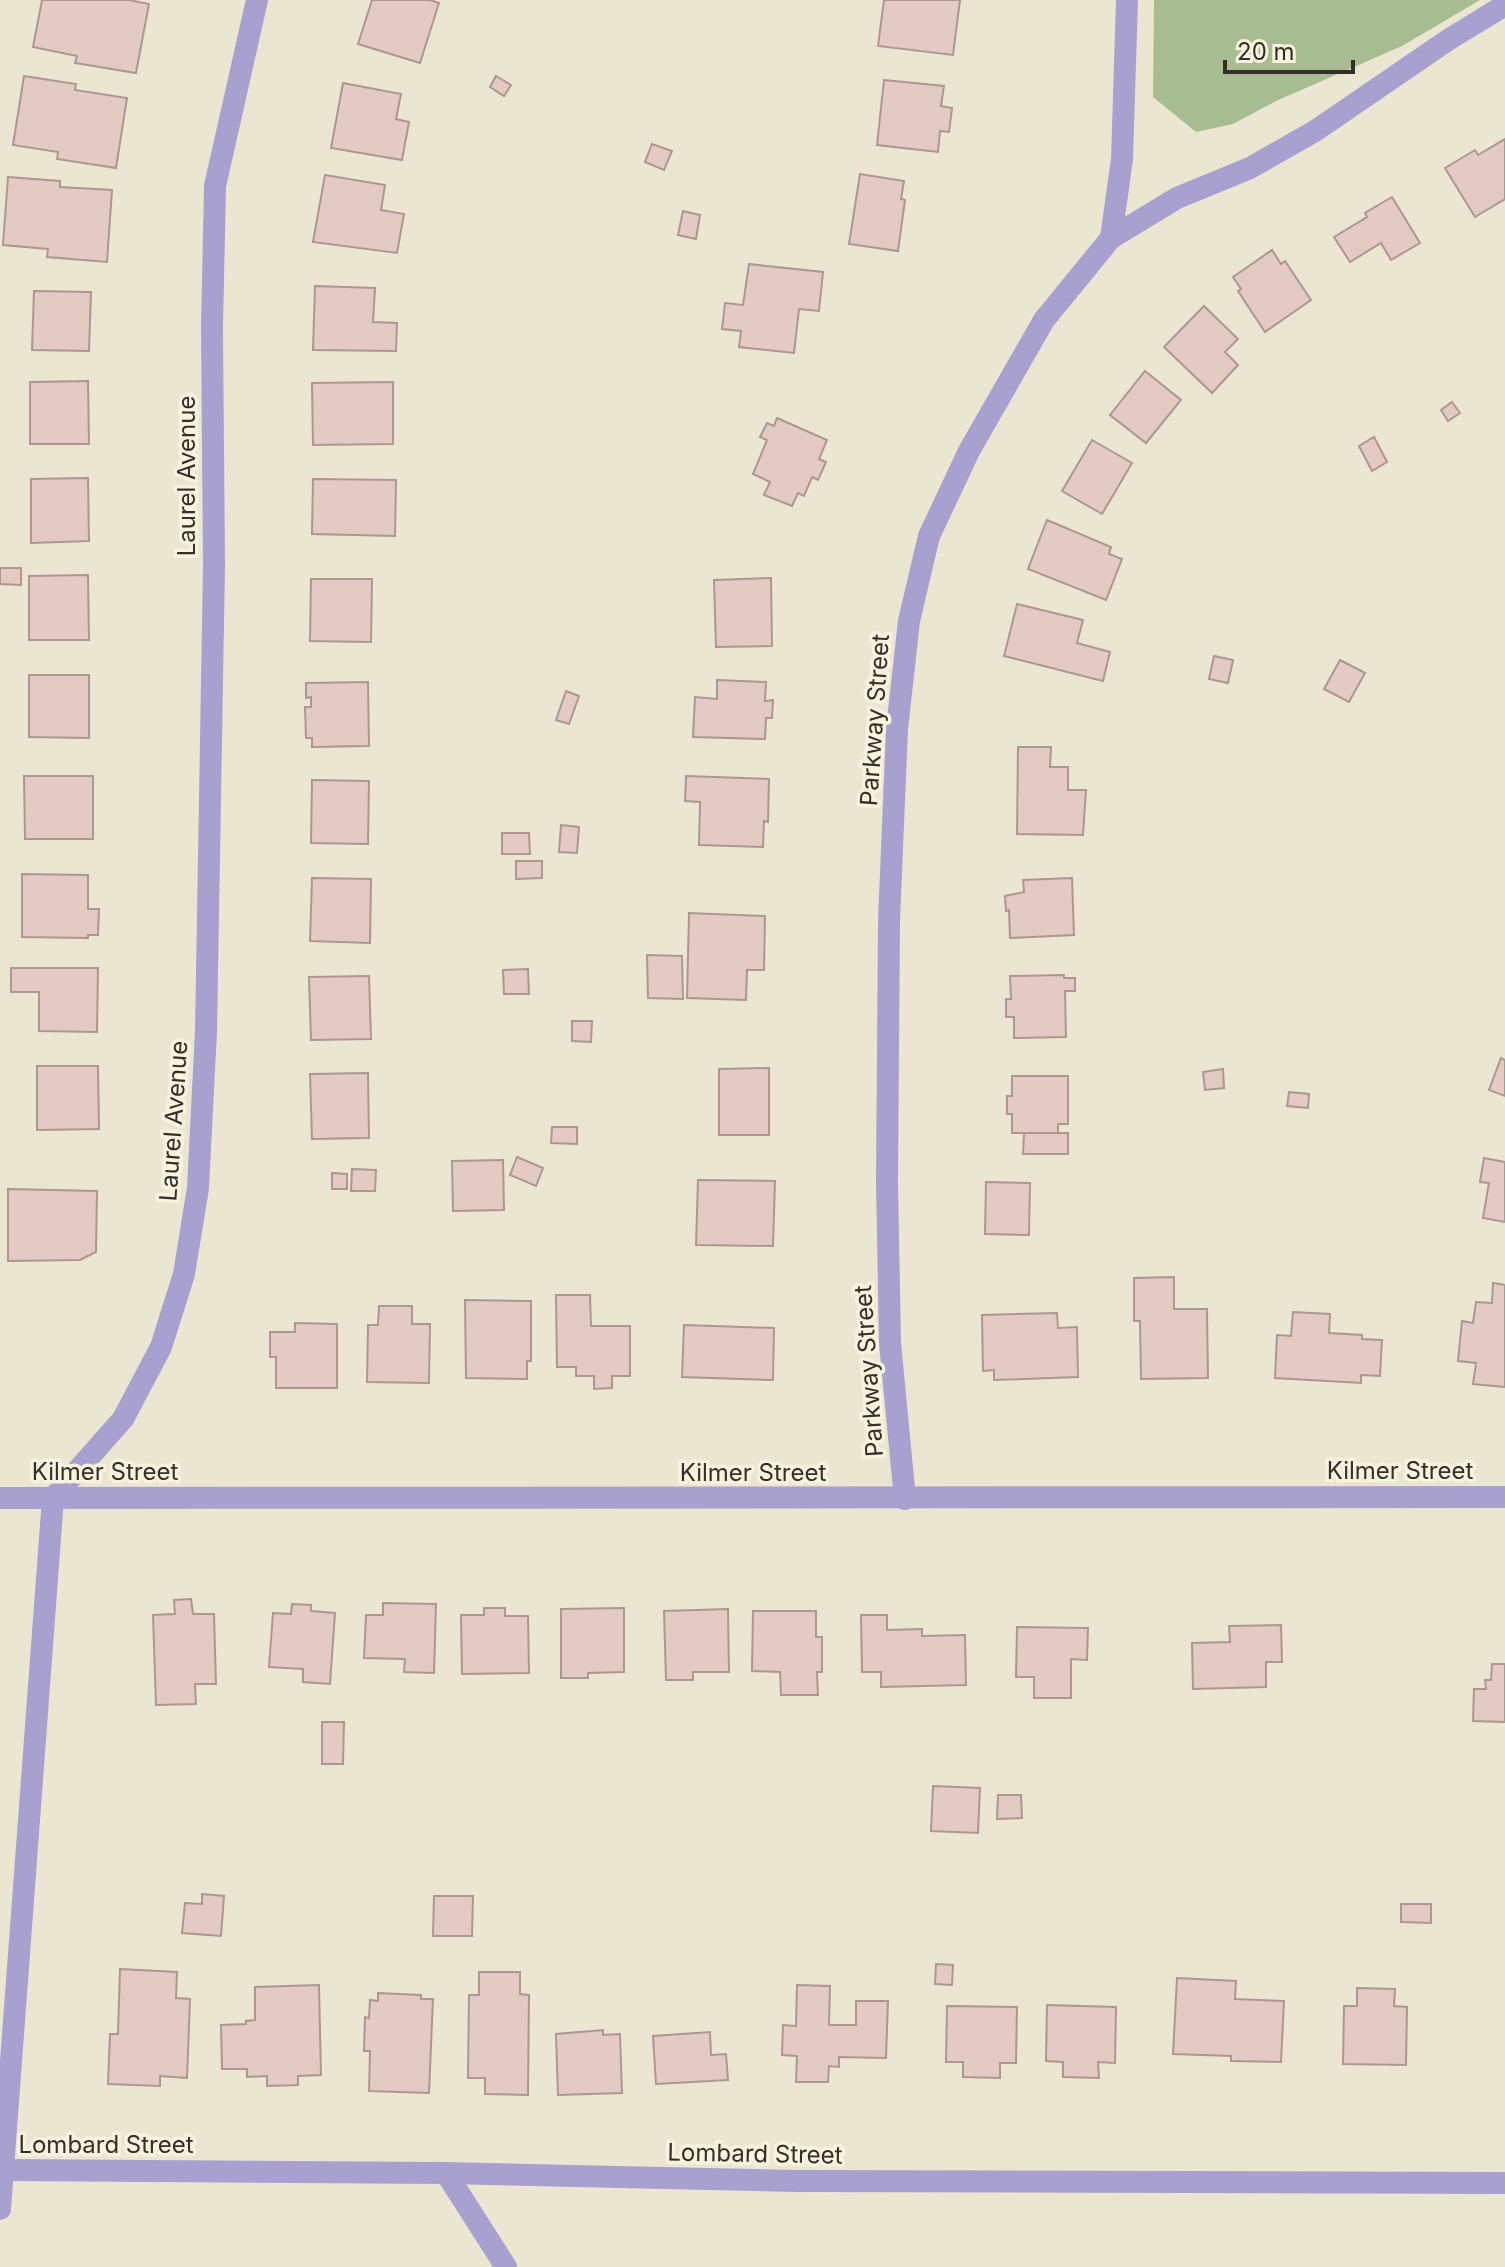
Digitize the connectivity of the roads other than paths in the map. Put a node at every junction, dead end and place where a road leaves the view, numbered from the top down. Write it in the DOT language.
graph roads {
  1 [pos="257,0"];
  2 [pos="1127,0"];
  3 [pos="1505,5"];
  4 [pos="1111,238"];
  5 [pos="1505,1497"];
  6 [pos="0,1498"];
  7 [pos="53,1498"];
  8 [pos="905,1499"];
  9 [pos="3,2170"];
  10 [pos="446,2173"];
  11 [pos="1505,2183"];
  12 [pos="0,2209"];
  13 [pos="506,2267"];
  1 -- 7 [label="street, Laurel Avenue"];
  2 -- 4 [label="street"];
  3 -- 4 [label="street"];
  4 -- 8 [label="street, Parkway Street"];
  5 -- 8 [label="street, Kilmer Street"];
  6 -- 7 [label="street, Kilmer Street"];
  7 -- 8 [label="street, Kilmer Street"];
  7 -- 9 [label="street"];
  9 -- 10 [label="street, Lombard Street"];
  9 -- 12 [label="street"];
  10 -- 11 [label="street, Lombard Street"];
  10 -- 13 [label="street"];
}
